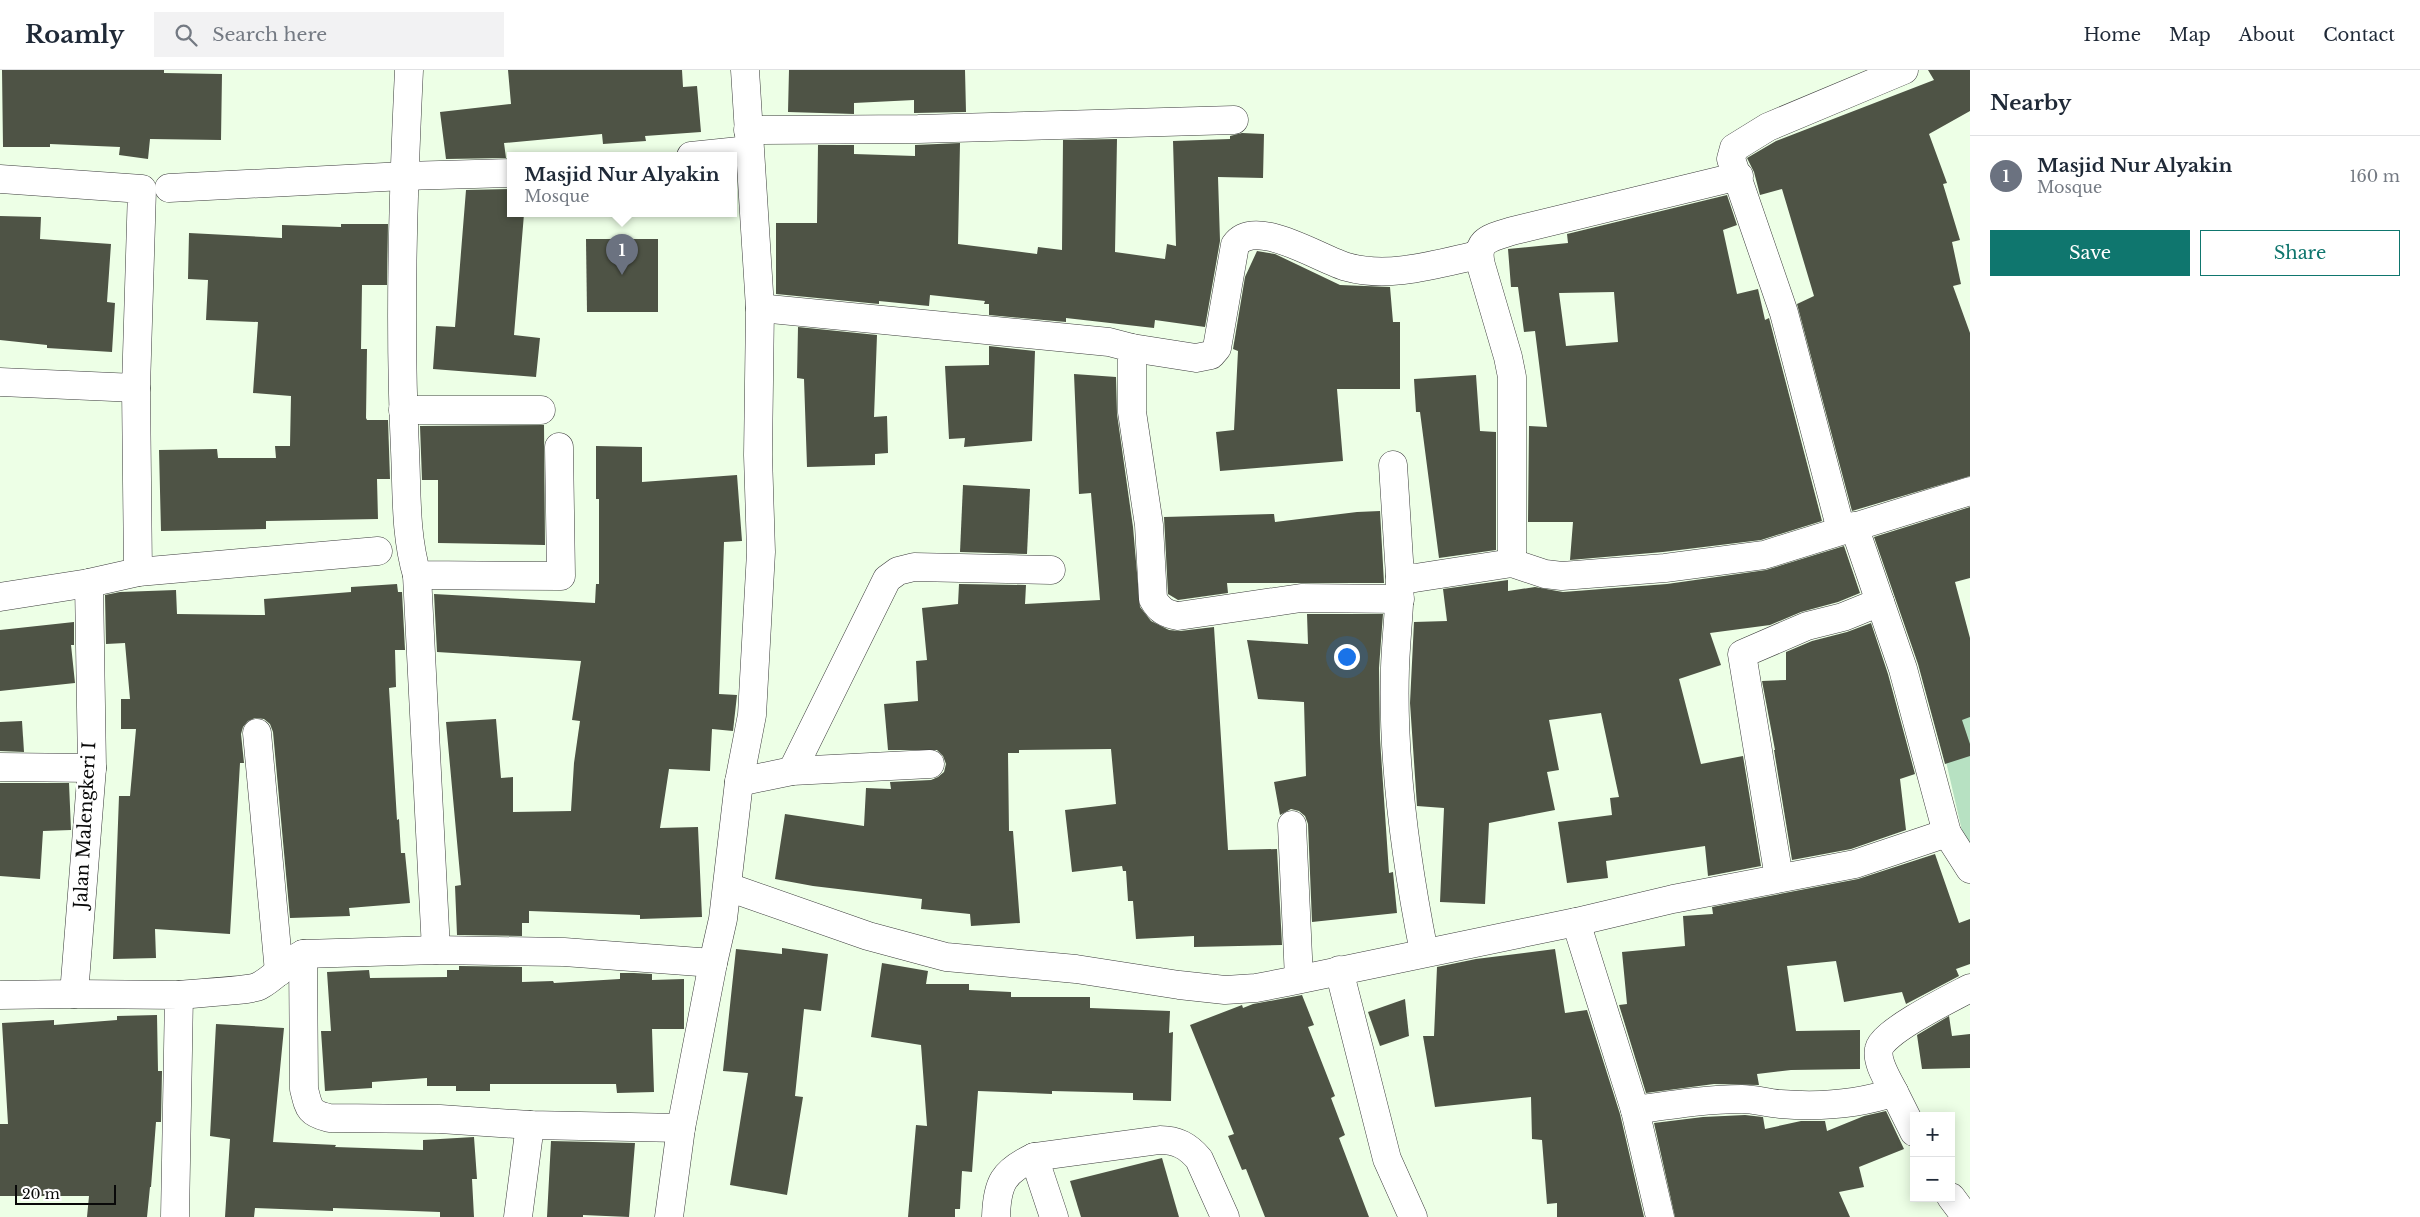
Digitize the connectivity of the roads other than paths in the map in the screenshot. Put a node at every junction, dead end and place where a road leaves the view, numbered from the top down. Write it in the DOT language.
graph roads {
  1 [pos="409,70"];
  2 [pos="745,70"];
  3 [pos="1904,70"];
  4 [pos="1234,120"];
  5 [pos="748,140"];
  6 [pos="705,152"];
  7 [pos="507,174"];
  8 [pos="404,176"];
  9 [pos="1738,176"];
  10 [pos="0,179"];
  11 [pos="168,188"];
  12 [pos="1478,255"];
  13 [pos="760,308"];
  14 [pos="1132,348"];
  15 [pos="0,382"];
  16 [pos="136,388"];
  17 [pos="403,410"];
  18 [pos="541,410"];
  19 [pos="559,447"];
  20 [pos="1393,465"];
  21 [pos="1970,491"];
  22 [pos="1847,528"];
  23 [pos="378,550"];
  24 [pos="1512,563"];
  25 [pos="1051,570"];
  26 [pos="138,572"];
  27 [pos="417,575"];
  28 [pos="89,583"];
  29 [pos="1400,588"];
  30 [pos="0,597"];
  31 [pos="1880,602"];
  32 [pos="257,733"];
  33 [pos="930,764"];
  34 [pos="0,768"];
  35 [pos="92,768"];
  36 [pos="792,771"];
  37 [pos="739,782"];
  38 [pos="1292,825"];
  39 [pos="1948,833"];
  40 [pos="1970,870"];
  41 [pos="1779,878"];
  42 [pos="728,887"];
  43 [pos="1576,922"];
  44 [pos="436,950"];
  45 [pos="1424,952"];
  46 [pos="303,954"];
  47 [pos="713,963"];
  48 [pos="1340,970"];
  49 [pos="279,972"];
  50 [pos="1299,979"];
  51 [pos="1970,988"];
  52 [pos="74,994"];
  53 [pos="0,995"];
  54 [pos="179,995"];
  55 [pos="1894,1092"];
  56 [pos="1635,1110"];
  57 [pos="1910,1124"];
  58 [pos="530,1125"];
  59 [pos="681,1128"];
  60 [pos="1034,1157"];
  61 [pos="1955,1202"];
  62 [pos="175,1217"];
  63 [pos="518,1217"];
  64 [pos="669,1217"];
  65 [pos="996,1217"];
  66 [pos="1054,1217"];
  67 [pos="1225,1217"];
  68 [pos="1413,1217"];
  69 [pos="1660,1217"];
  70 [pos="1966,1217"];
  1 -- 8 [label="street"];
  2 -- 5 [label="street"];
  3 -- 9 [label="street"];
  4 -- 5 [label="street"];
  5 -- 6 [label="street"];
  5 -- 13 [label="street"];
  7 -- 8 [label="street"];
  8 -- 11 [label="street"];
  8 -- 17 [label="street"];
  9 -- 12 [label="street"];
  9 -- 22 [label="street"];
  10 -- 16 [label="street"];
  12 -- 14 [label="street"];
  12 -- 24 [label="street"];
  13 -- 14 [label="street"];
  13 -- 37 [label="street"];
  14 -- 29 [label="street"];
  15 -- 16 [label="street"];
  16 -- 26 [label="street"];
  17 -- 18 [label="street"];
  17 -- 27 [label="street"];
  19 -- 27 [label="street"];
  20 -- 29 [label="street"];
  21 -- 22 [label="street"];
  22 -- 24 [label="street"];
  22 -- 31 [label="street"];
  23 -- 26 [label="street"];
  24 -- 29 [label="street"];
  25 -- 36 [label="street"];
  26 -- 28 [label="street"];
  27 -- 44 [label="street"];
  28 -- 30 [label="street"];
  28 -- 35 [label="street, Jalan Malengkeri I"];
  29 -- 45 [label="street"];
  31 -- 39 [label="street"];
  31 -- 41 [label="street"];
  32 -- 49 [label="street"];
  33 -- 36 [label="street"];
  34 -- 35 [label="street"];
  35 -- 52 [label="street, Jalan Malengkeri I"];
  36 -- 37 [label="street"];
  37 -- 42 [label="street"];
  38 -- 50 [label="street"];
  39 -- 40 [label="street"];
  39 -- 41 [label="street"];
  41 -- 43 [label="street"];
  42 -- 47 [label="street"];
  42 -- 50 [label="street"];
  43 -- 45 [label="street"];
  43 -- 56 [label="street"];
  44 -- 46 [label="street"];
  44 -- 47 [label="street"];
  45 -- 48 [label="street"];
  46 -- 49 [label="street"];
  46 -- 58 [label="street"];
  47 -- 59 [label="street"];
  48 -- 50 [label="street"];
  48 -- 68 [label="street"];
  49 -- 54 [label="street"];
  51 -- 55 [label="street"];
  52 -- 53 [label="street"];
  52 -- 54 [label="street"];
  54 -- 62 [label="street"];
  55 -- 56 [label="street"];
  55 -- 57 [label="street"];
  56 -- 69 [label="street"];
  58 -- 59 [label="street"];
  58 -- 63 [label="street"];
  59 -- 64 [label="street"];
  60 -- 65 [label="street"];
  60 -- 66 [label="street"];
  60 -- 67 [label="street"];
  61 -- 70 [label="street"];
}
